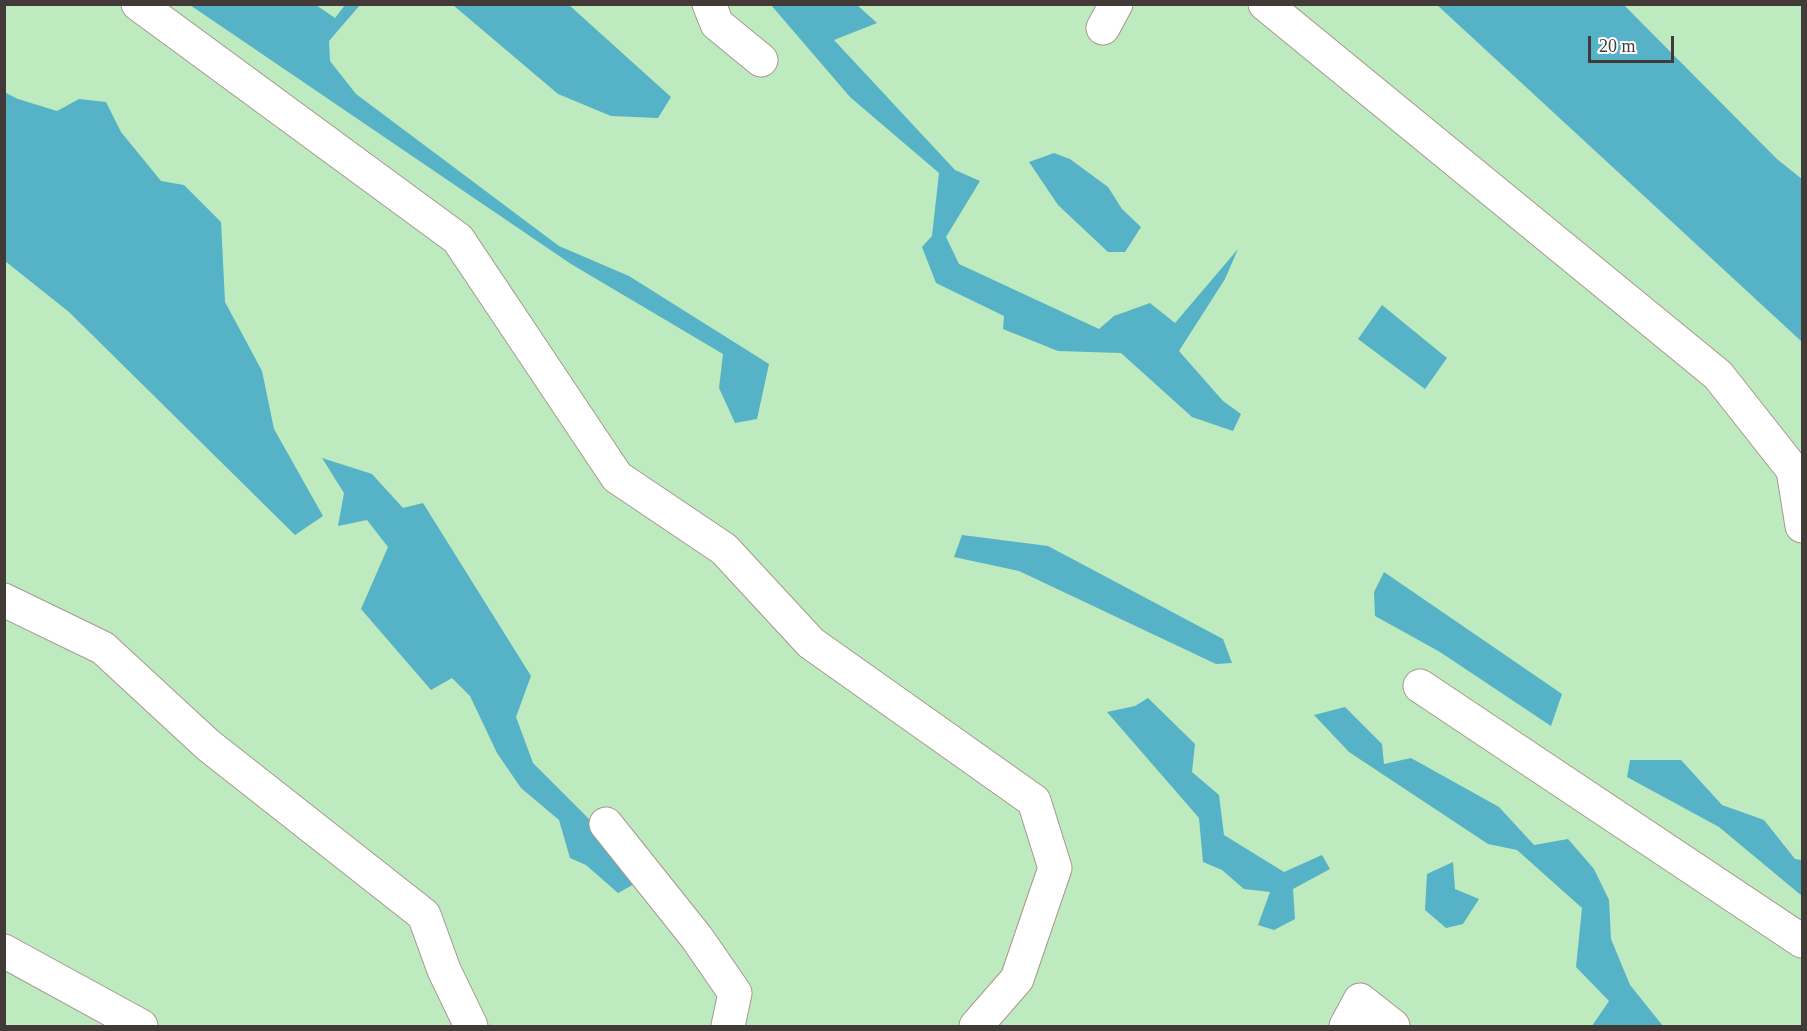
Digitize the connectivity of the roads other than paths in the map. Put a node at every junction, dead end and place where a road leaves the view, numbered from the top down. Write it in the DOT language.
graph roads {
  1 [pos="138,4"];
  2 [pos="709,4"];
  3 [pos="1265,4"];
  4 [pos="761,60"];
  5 [pos="1803,526"];
  6 [pos="4,600"];
  7 [pos="1420,686"];
  8 [pos="606,824"];
  9 [pos="1803,941"];
  10 [pos="4,951"];
  11 [pos="141,1026"];
  12 [pos="471,1026"];
  13 [pos="728,1026"];
  14 [pos="976,1026"];
  15 [pos="1346,1026"];
  16 [pos="1393,1026"];
  1 -- 14 [label="street"];
  2 -- 4 [label="street"];
  3 -- 5 [label="street"];
  6 -- 12 [label="street"];
  7 -- 9 [label="street"];
  8 -- 13 [label="street"];
  10 -- 11 [label="street"];
  15 -- 16 [label="street"];
}
